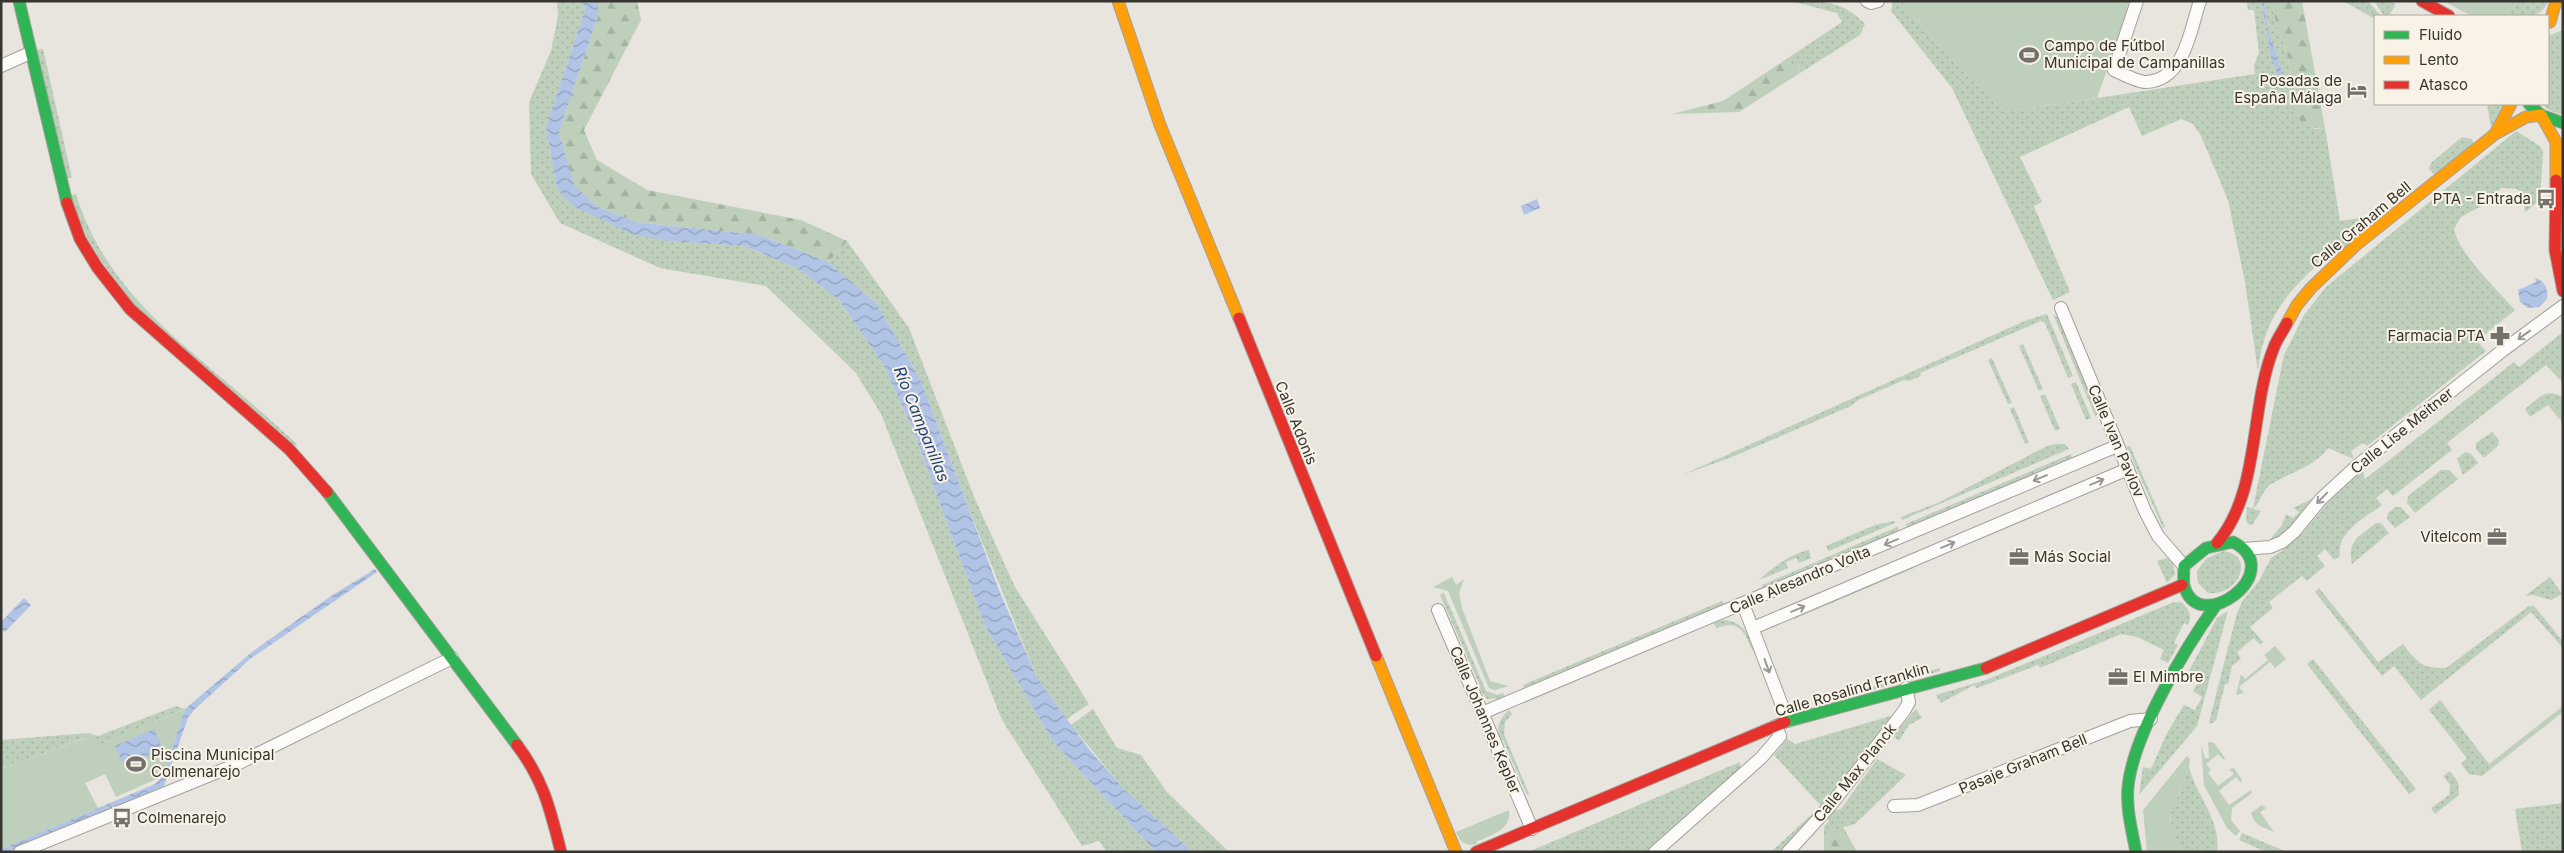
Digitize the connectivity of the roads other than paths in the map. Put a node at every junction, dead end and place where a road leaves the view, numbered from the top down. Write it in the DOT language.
graph roads {
  1 [pos="19,1"];
  2 [pos="1118,1"];
  3 [pos="1867,1"];
  4 [pos="1878,1"];
  5 [pos="2137,1"];
  6 [pos="2200,1"];
  7 [pos="2422,1"];
  8 [pos="2556,1"];
  9 [pos="2447,15"];
  10 [pos="2563,19"];
  11 [pos="2549,23"];
  12 [pos="30,53"];
  13 [pos="1,66"];
  14 [pos="2511,105"];
  15 [pos="2531,105"];
  16 [pos="2541,115"];
  17 [pos="2563,123"];
  18 [pos="2495,134"];
  19 [pos="2563,291"];
  20 [pos="2563,306"];
  21 [pos="2061,308"];
  22 [pos="2117,446"];
  23 [pos="2128,469"];
  24 [pos="2240,506"];
  25 [pos="2217,543"];
  26 [pos="2244,548"];
  27 [pos="2184,566"];
  28 [pos="2182,585"];
  29 [pos="2194,601"];
  30 [pos="1743,604"];
  31 [pos="2216,605"];
  32 [pos="1438,610"];
  33 [pos="1753,628"];
  34 [pos="2190,645"];
  35 [pos="452,658"];
  36 [pos="1906,688"];
  37 [pos="1482,713"];
  38 [pos="2151,719"];
  39 [pos="1782,724"];
  40 [pos="1894,806"];
  41 [pos="1532,829"];
  42 [pos="57,837"];
  43 [pos="20,852"];
  44 [pos="43,852"];
  45 [pos="561,852"];
  46 [pos="1456,852"];
  47 [pos="1476,852"];
  48 [pos="1656,852"];
  49 [pos="1788,852"];
  50 [pos="2136,852"];
  1 -- 12 [label="street"];
  2 -- 46 [label="street, Calle Adonis"];
  3 -- 4 [label="street"];
  5 -- 6 [label="street"];
  7 -- 9 [label="street"];
  8 -- 11 [label="street"];
  10 -- 11 [label="street"];
  12 -- 13 [label="street"];
  12 -- 35 [label="street"];
  14 -- 18 [label="street, Calle Graham Bell"];
  15 -- 16 [label="street"];
  16 -- 17 [label="street"];
  16 -- 18 [label="street, Calle Graham Bell"];
  16 -- 19 [label="street"];
  18 -- 24 [label="street, Calle Graham Bell"];
  20 -- 26 [label="street, Calle Lise Meitner, one-way"];
  21 -- 22 [label="street, Calle Ivan Pavlov"];
  22 -- 23 [label="street, Calle Ivan Pavlov"];
  22 -- 30 [label="street, Calle Alesandro Volta, one-way"];
  23 -- 27 [label="street, Calle Ivan Pavlov"];
  33 -- 23 [label="street, Calle Alesandro Volta, one-way"];
  24 -- 25 [label="street, Calle Graham Bell"];
  24 -- 26 [label="street, Calle Graham Bell"];
  25 -- 26 [label="street"];
  25 -- 27 [label="street"];
  26 -- 31 [label="street"];
  27 -- 28 [label="street"];
  28 -- 29 [label="street"];
  28 -- 36 [label="street, Calle Rosalind Franklin"];
  29 -- 31 [label="street"];
  29 -- 34 [label="street"];
  30 -- 33 [label="street"];
  30 -- 37 [label="street, Calle Alesandro Volta"];
  31 -- 34 [label="street"];
  32 -- 37 [label="street, Calle Johannes Kepler"];
  33 -- 39 [label="street, one-way"];
  34 -- 38 [label="street"];
  35 -- 42 [label="street"];
  35 -- 45 [label="street"];
  36 -- 39 [label="street, Calle Rosalind Franklin"];
  36 -- 49 [label="street, Calle Max Planck"];
  37 -- 41 [label="street, Calle Johannes Kepler"];
  38 -- 40 [label="street, Pasaje Graham Bell"];
  38 -- 50 [label="street"];
  39 -- 41 [label="street, Calle Rosalind Franklin"];
  39 -- 48 [label="street"];
  41 -- 47 [label="street, Calle Rosalind Franklin"];
  42 -- 43 [label="street"];
  42 -- 44 [label="street"];
}
